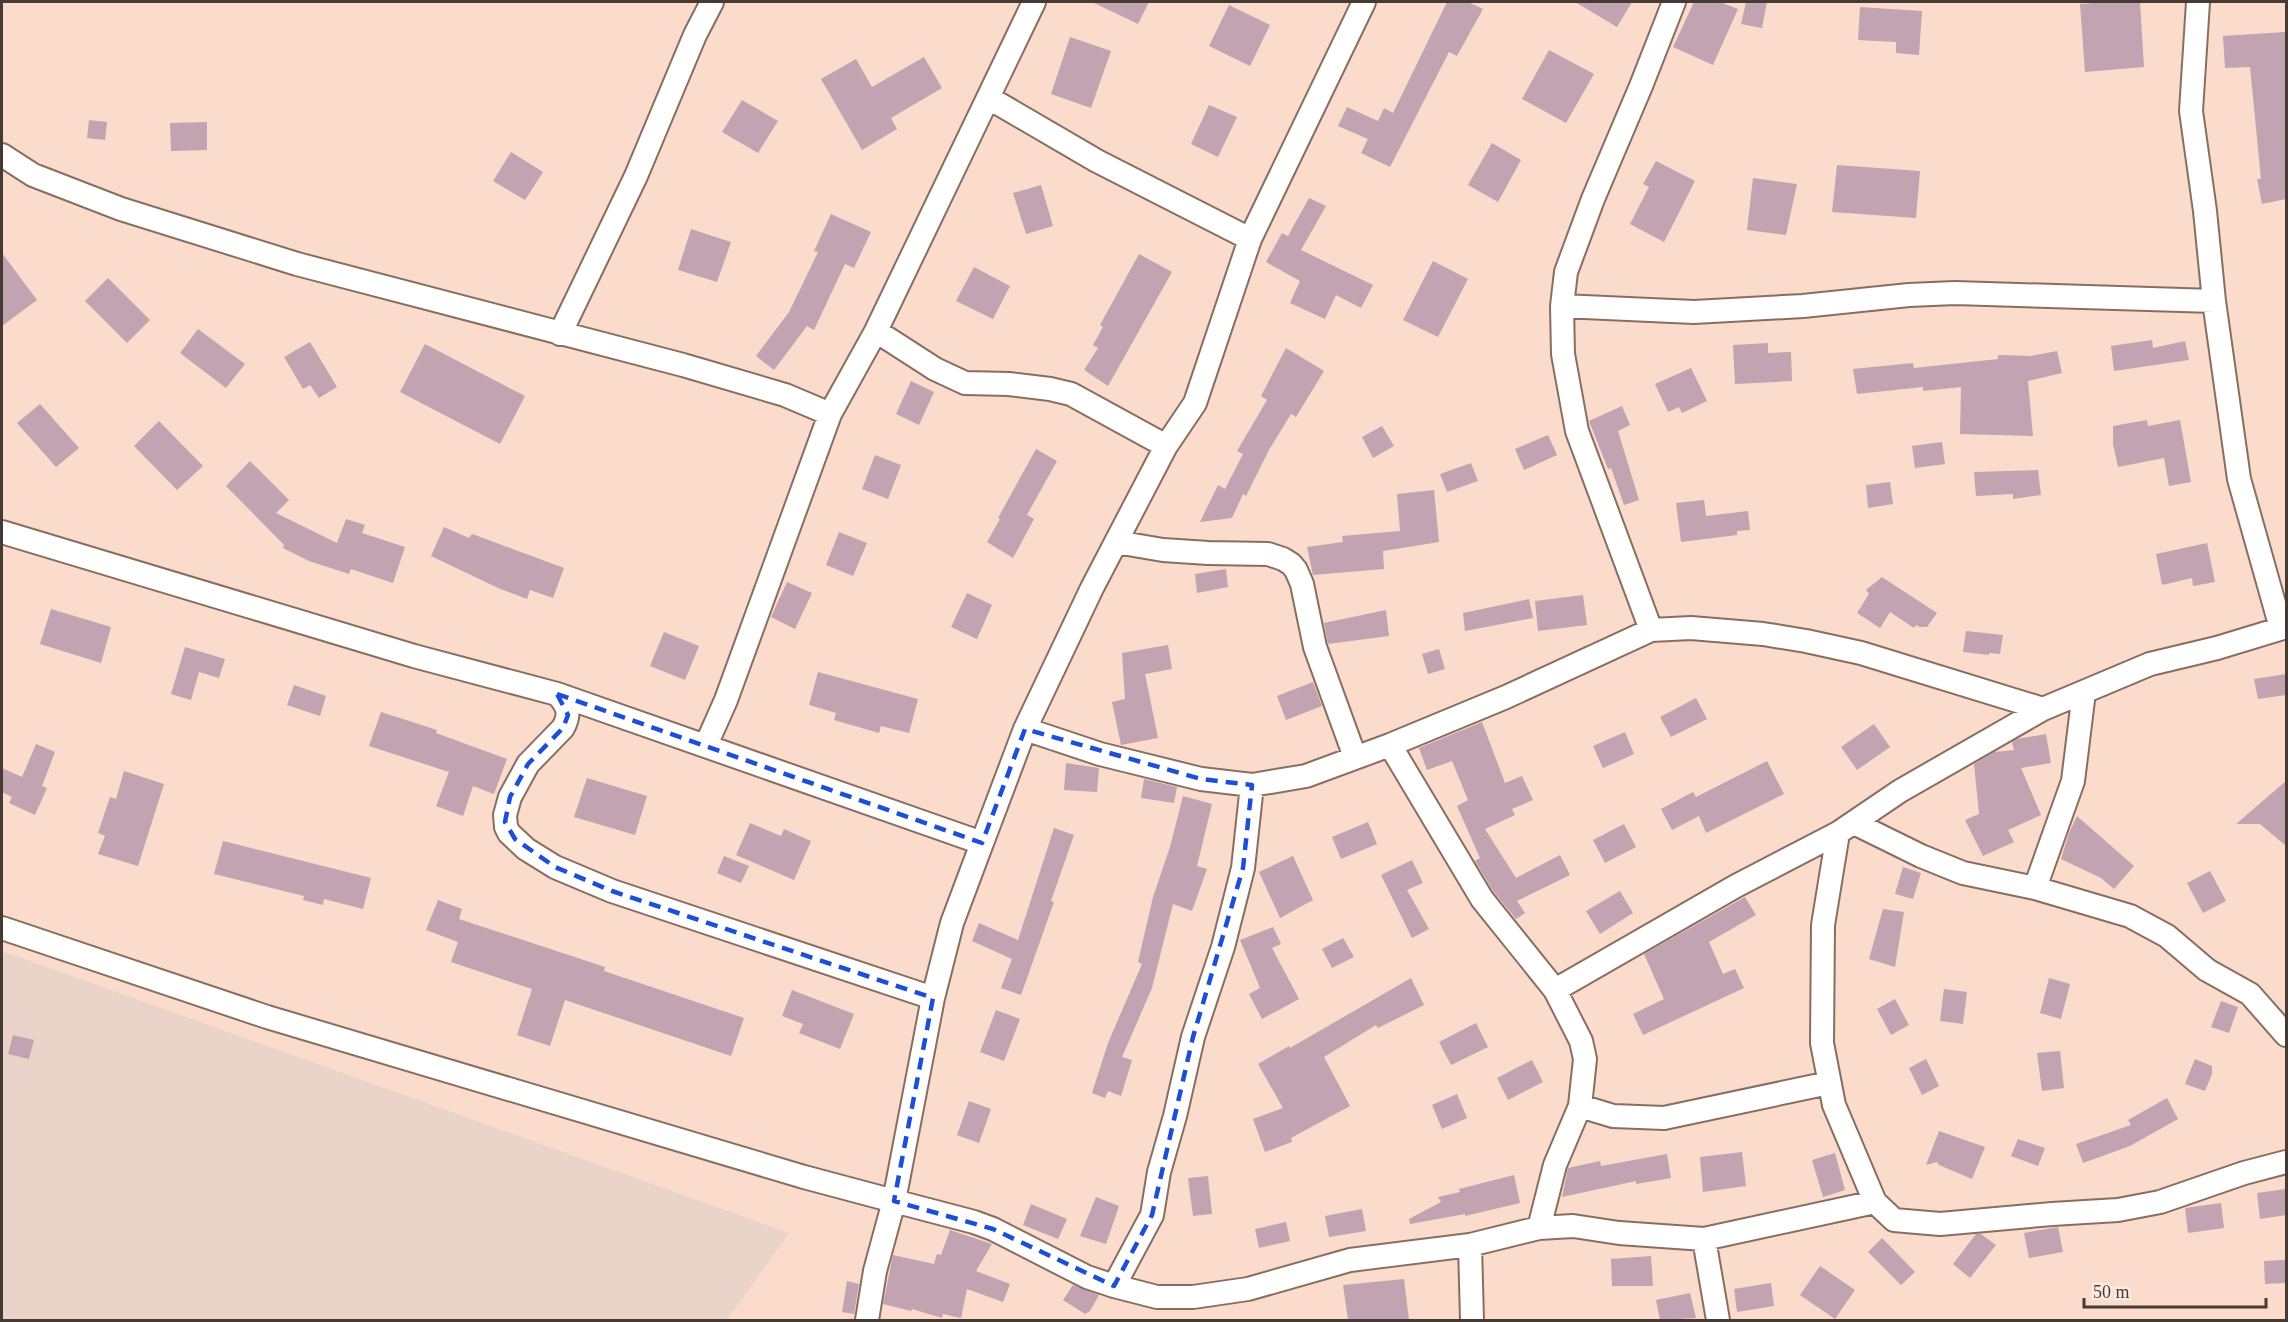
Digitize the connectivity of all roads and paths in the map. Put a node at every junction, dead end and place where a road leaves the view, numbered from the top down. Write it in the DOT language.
graph roads {
  1 [pos="711,2"];
  2 [pos="1034,2"];
  3 [pos="1364,2"];
  4 [pos="1674,2"];
  5 [pos="2198,2"];
  6 [pos="989,98"];
  7 [pos="2,155"];
  8 [pos="1250,239"];
  9 [pos="2214,301"];
  10 [pos="1562,306"];
  11 [pos="876,331"];
  12 [pos="560,334"];
  13 [pos="830,414"];
  14 [pos="1166,446"];
  15 [pos="2,532"];
  16 [pos="1116,542"];
  17 [pos="2284,627"];
  18 [pos="1651,630"];
  19 [pos="2084,692"];
  20 [pos="557,694"];
  21 [pos="2043,709"];
  22 [pos="1025,729"];
  23 [pos="705,745"];
  24 [pos="1390,745"];
  25 [pos="1355,757"];
  26 [pos="1252,785"];
  27 [pos="1846,828"];
  28 [pos="982,843"];
  29 [pos="2035,888"];
  30 [pos="2,928"];
  31 [pos="1555,990"];
  32 [pos="933,998"];
  33 [pos="2286,1035"];
  34 [pos="1829,1083"];
  35 [pos="1580,1106"];
  36 [pos="2286,1162"];
  37 [pos="894,1202"];
  38 [pos="1875,1202"];
  39 [pos="1539,1228"];
  40 [pos="1704,1239"];
  41 [pos="1470,1245"];
  42 [pos="1114,1286"];
  43 [pos="867,1320"];
  44 [pos="1472,1320"];
  45 [pos="1718,1320"];
  1 -- 12 [label="street"];
  2 -- 6 [label="street"];
  3 -- 8 [label="street"];
  4 -- 10 [label="street"];
  5 -- 9 [label="street"];
  6 -- 8 [label="street"];
  6 -- 11 [label="street"];
  7 -- 12 [label="street"];
  8 -- 14 [label="street"];
  9 -- 10 [label="street"];
  9 -- 17 [label="street"];
  10 -- 18 [label="street"];
  11 -- 13 [label="street"];
  11 -- 14 [label="street"];
  12 -- 13 [label="street"];
  13 -- 23 [label="street"];
  14 -- 16 [label="street"];
  15 -- 20 [label="street"];
  16 -- 22 [label="street"];
  16 -- 25 [label="street"];
  17 -- 19 [label="street"];
  18 -- 21 [label="street"];
  18 -- 24 [label="street"];
  19 -- 21 [label="street"];
  19 -- 29 [label="street"];
  20 -- 23 [label="street"];
  20 -- 32 [label="street"];
  21 -- 27 [label="street"];
  22 -- 26 [label="street"];
  22 -- 28 [label="street"];
  23 -- 28 [label="street"];
  24 -- 25 [label="street"];
  24 -- 31 [label="street"];
  25 -- 26 [label="street"];
  26 -- 42 [label="street"];
  27 -- 29 [label="street"];
  27 -- 31 [label="street"];
  27 -- 34 [label="street"];
  28 -- 32 [label="street"];
  29 -- 33 [label="street"];
  30 -- 37 [label="street"];
  31 -- 35 [label="street"];
  32 -- 37 [label="street"];
  34 -- 35 [label="street"];
  34 -- 38 [label="street"];
  35 -- 39 [label="street"];
  36 -- 38 [label="street"];
  37 -- 42 [label="street"];
  37 -- 43 [label="street"];
  38 -- 40 [label="street"];
  39 -- 40 [label="street"];
  39 -- 41 [label="street"];
  40 -- 45 [label="street"];
  41 -- 42 [label="street"];
  41 -- 44 [label="street"];
}
